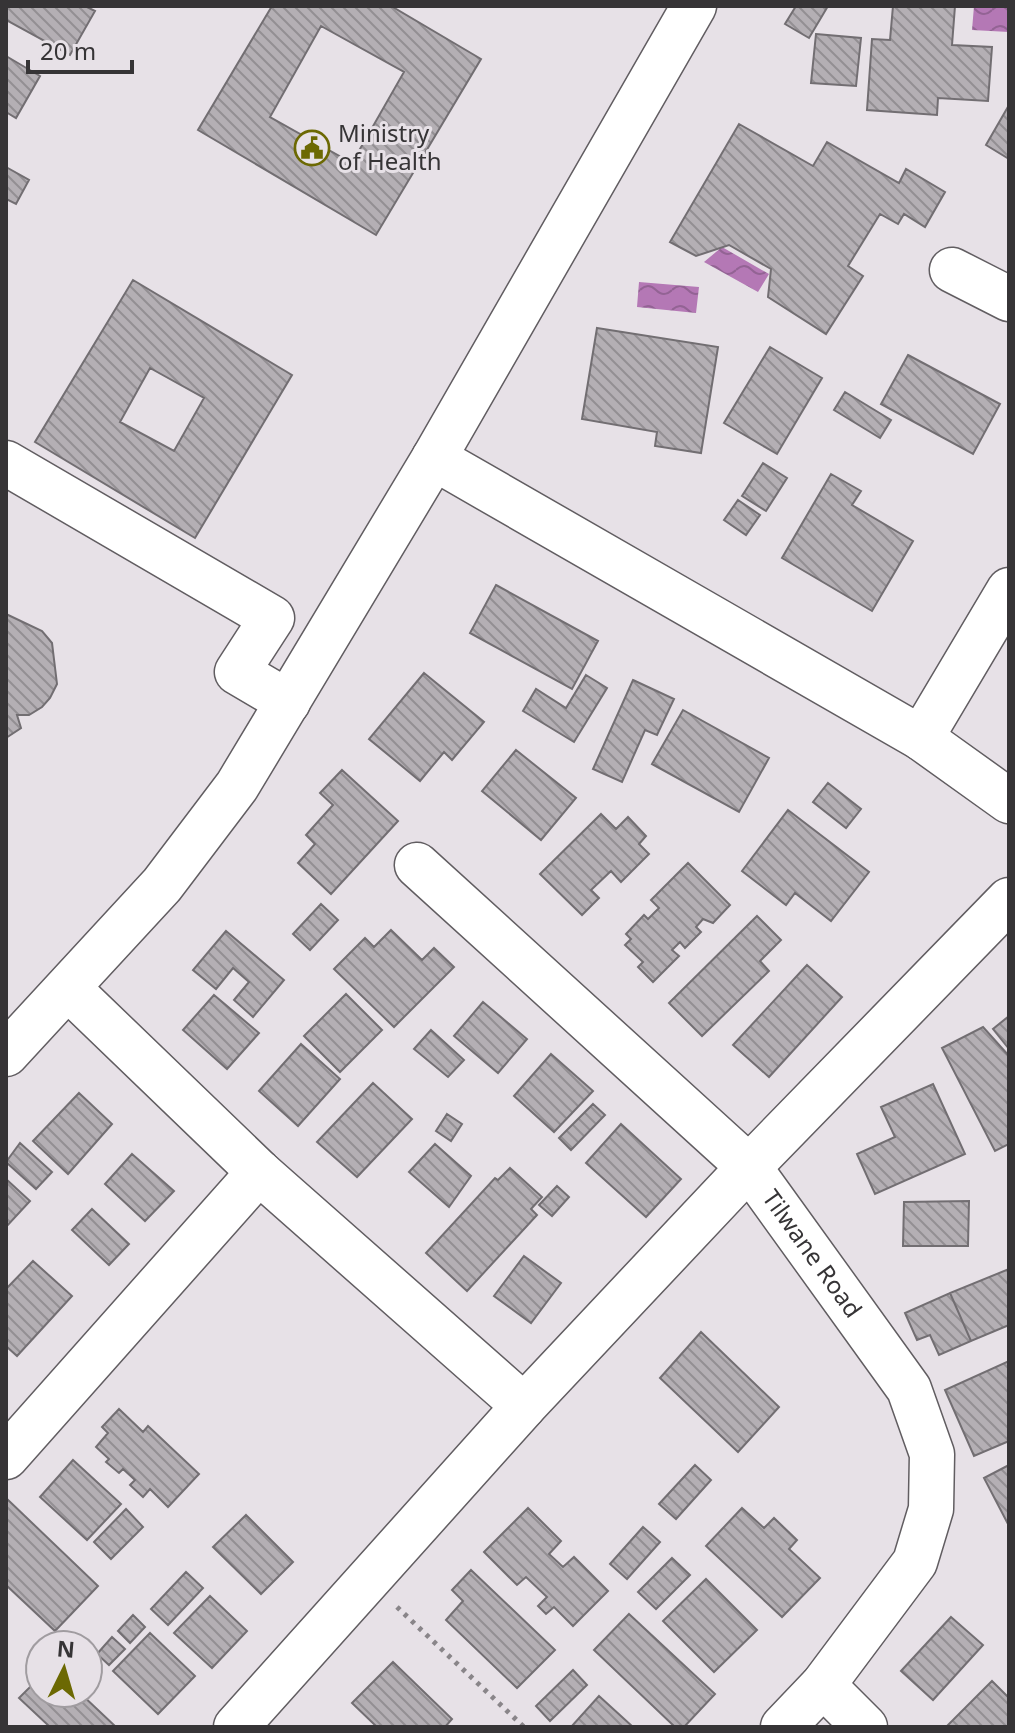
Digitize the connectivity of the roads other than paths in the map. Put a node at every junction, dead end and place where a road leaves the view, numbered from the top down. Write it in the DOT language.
graph roads {
  1 [pos="694,6"];
  2 [pos="952,270"];
  3 [pos="1009,299"];
  4 [pos="434,458"];
  5 [pos="6,463"];
  6 [pos="1009,590"];
  7 [pos="288,702"];
  8 [pos="921,738"];
  9 [pos="1009,801"];
  10 [pos="417,865"];
  11 [pos="1009,900"];
  12 [pos="69,989"];
  13 [pos="6,1054"];
  14 [pos="749,1167"];
  15 [pos="259,1172"];
  16 [pos="524,1406"];
  17 [pos="6,1457"];
  18 [pos="823,1685"];
  19 [pos="236,1727"];
  20 [pos="783,1727"];
  21 [pos="865,1727"];
  1 -- 4 [label="street"];
  2 -- 3 [label="street"];
  4 -- 7 [label="street"];
  4 -- 8 [label="street"];
  5 -- 7 [label="street"];
  6 -- 8 [label="street"];
  7 -- 12 [label="street"];
  8 -- 9 [label="street"];
  10 -- 14 [label="street, Tilwane Road"];
  11 -- 14 [label="street"];
  12 -- 13 [label="street"];
  12 -- 15 [label="street"];
  14 -- 16 [label="street"];
  14 -- 18 [label="street, Tilwane Road"];
  15 -- 16 [label="street"];
  15 -- 17 [label="street"];
  16 -- 19 [label="street"];
  18 -- 20 [label="street, Tilwane Road"];
  18 -- 21 [label="street"];
}
